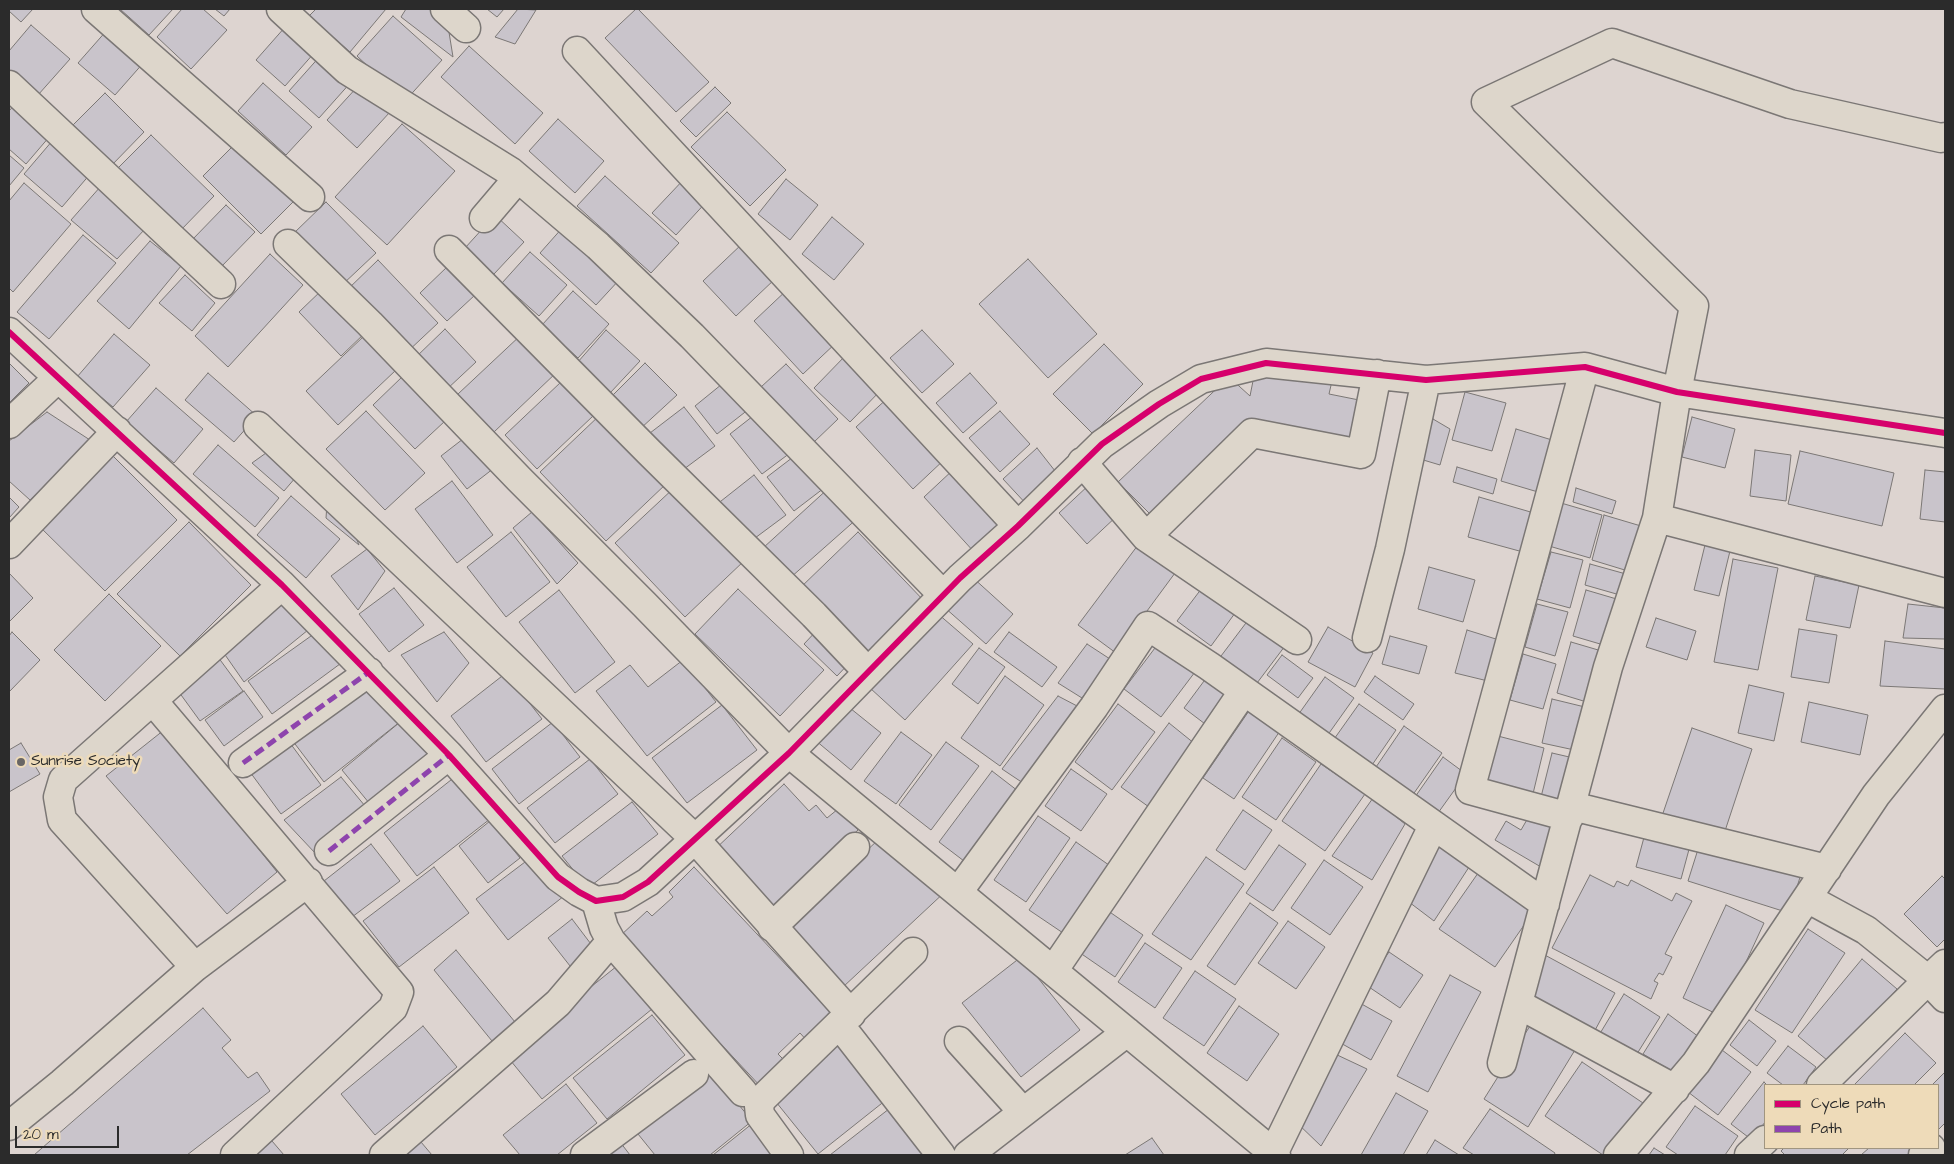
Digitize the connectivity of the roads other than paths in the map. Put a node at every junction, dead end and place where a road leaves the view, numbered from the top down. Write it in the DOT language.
graph roads {
  1 [pos="96,9"];
  2 [pos="281,9"];
  3 [pos="445,9"];
  4 [pos="466,28"];
  5 [pos="577,51"];
  6 [pos="9,85"];
  7 [pos="1945,137"];
  8 [pos="518,178"];
  9 [pos="310,197"];
  10 [pos="484,218"];
  11 [pos="288,244"];
  12 [pos="449,250"];
  13 [pos="221,284"];
  14 [pos="9,332"];
  15 [pos="1585,367"];
  16 [pos="1376,374"];
  17 [pos="58,378"];
  18 [pos="1426,380"];
  19 [pos="1677,392"];
  20 [pos="9,424"];
  21 [pos="258,426"];
  22 [pos="117,431"];
  23 [pos="1945,433"];
  24 [pos="1082,462"];
  25 [pos="1656,518"];
  26 [pos="1018,526"];
  27 [pos="1146,537"];
  28 [pos="9,544"];
  29 [pos="282,585"];
  30 [pos="1945,592"];
  31 [pos="943,595"];
  32 [pos="1367,638"];
  33 [pos="1297,640"];
  34 [pos="867,671"];
  35 [pos="369,672"];
  36 [pos="1243,692"];
  37 [pos="153,701"];
  38 [pos="1945,709"];
  39 [pos="789,753"];
  40 [pos="449,755"];
  41 [pos="244,763"];
  42 [pos="1570,812"];
  43 [pos="1433,826"];
  44 [pos="695,839"];
  45 [pos="855,847"];
  46 [pos="329,851"];
  47 [pos="1827,869"];
  48 [pos="308,882"];
  49 [pos="958,892"];
  50 [pos="1807,898"];
  51 [pos="596,901"];
  52 [pos="1545,904"];
  53 [pos="772,927"];
  54 [pos="611,941"];
  55 [pos="912,952"];
  56 [pos="195,967"];
  57 [pos="1053,970"];
  58 [pos="1940,981"];
  59 [pos="1518,1004"];
  60 [pos="845,1019"];
  61 [pos="1127,1032"];
  62 [pos="959,1041"];
  63 [pos="1502,1063"];
  64 [pos="694,1074"];
  65 [pos="1822,1084"];
  66 [pos="1675,1089"];
  67 [pos="743,1092"];
  68 [pos="1023,1112"];
  69 [pos="9,1126"];
  70 [pos="1764,1141"];
  71 [pos="1275,1154"];
  72 [pos="236,1155"];
  73 [pos="384,1155"];
  74 [pos="585,1155"];
  75 [pos="789,1155"];
  76 [pos="941,1155"];
  77 [pos="968,1155"];
  78 [pos="1618,1155"];
  79 [pos="1750,1155"];
  1 -- 9 [label="street"];
  2 -- 8 [label="street"];
  3 -- 4 [label="street"];
  5 -- 26 [label="street"];
  6 -- 13 [label="street"];
  7 -- 19 [label="street"];
  8 -- 10 [label="street"];
  8 -- 31 [label="street"];
  11 -- 39 [label="street"];
  12 -- 34 [label="street"];
  14 -- 17 [label="street"];
  15 -- 18 [label="street"];
  15 -- 19 [label="street"];
  15 -- 42 [label="street"];
  16 -- 18 [label="street"];
  16 -- 24 [label="street"];
  16 -- 27 [label="street"];
  17 -- 20 [label="street"];
  17 -- 22 [label="street"];
  18 -- 32 [label="street"];
  19 -- 23 [label="street"];
  19 -- 25 [label="street"];
  21 -- 44 [label="street"];
  22 -- 28 [label="street"];
  22 -- 29 [label="street"];
  24 -- 26 [label="street"];
  24 -- 27 [label="street"];
  25 -- 30 [label="street"];
  25 -- 42 [label="street"];
  26 -- 31 [label="street"];
  27 -- 33 [label="street"];
  29 -- 35 [label="street"];
  29 -- 37 [label="street"];
  31 -- 34 [label="street"];
  34 -- 39 [label="street"];
  35 -- 40 [label="street"];
  35 -- 41 [label="street"];
  36 -- 43 [label="street"];
  36 -- 49 [label="street"];
  36 -- 57 [label="street"];
  37 -- 48 [label="street"];
  37 -- 56 [label="street"];
  38 -- 47 [label="street"];
  39 -- 44 [label="street"];
  39 -- 49 [label="street"];
  40 -- 46 [label="street"];
  40 -- 51 [label="street"];
  42 -- 47 [label="street"];
  42 -- 52 [label="street"];
  43 -- 52 [label="street"];
  43 -- 71 [label="street"];
  44 -- 51 [label="street"];
  44 -- 53 [label="street"];
  45 -- 53 [label="street"];
  47 -- 50 [label="street"];
  48 -- 56 [label="street"];
  48 -- 72 [label="street"];
  49 -- 57 [label="street"];
  50 -- 58 [label="street"];
  50 -- 66 [label="street"];
  51 -- 54 [label="street"];
  52 -- 59 [label="street"];
  53 -- 60 [label="street"];
  54 -- 67 [label="street"];
  54 -- 73 [label="street"];
  55 -- 60 [label="street"];
  56 -- 69 [label="street"];
  57 -- 61 [label="street"];
  58 -- 65 [label="street"];
  59 -- 63 [label="street"];
  59 -- 66 [label="street"];
  60 -- 75 [label="street"];
  60 -- 76 [label="street"];
  61 -- 68 [label="street"];
  61 -- 71 [label="street"];
  62 -- 68 [label="street"];
  64 -- 74 [label="street"];
  66 -- 78 [label="street"];
  68 -- 77 [label="street"];
  70 -- 79 [label="street"];
}
